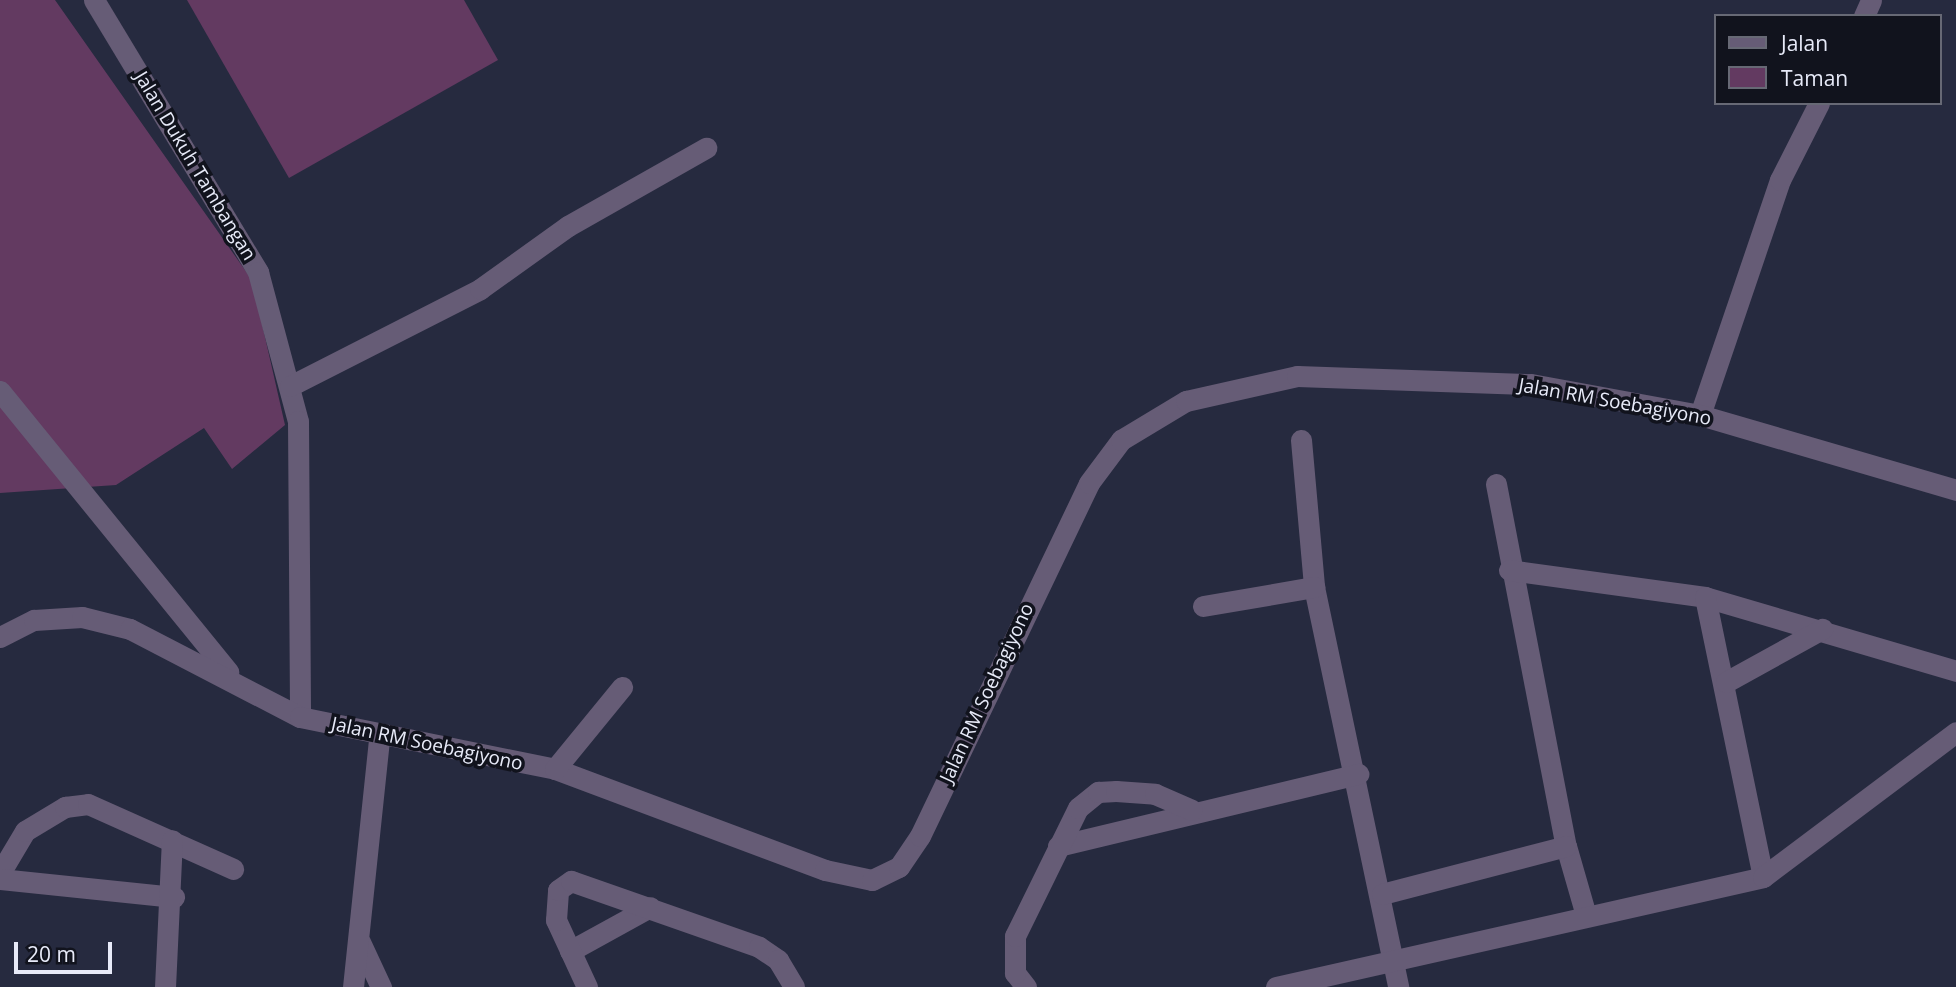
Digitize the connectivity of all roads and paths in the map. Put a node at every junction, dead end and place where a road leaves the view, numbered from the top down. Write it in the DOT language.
graph roads {
  1 [pos="94,0"];
  2 [pos="1818,105"];
  3 [pos="706,148"];
  4 [pos="290,386"];
  5 [pos="0,391"];
  6 [pos="1700,415"];
  7 [pos="1301,440"];
  8 [pos="1496,484"];
  9 [pos="1956,490"];
  10 [pos="1509,570"];
  11 [pos="1314,587"];
  12 [pos="1705,597"];
  13 [pos="1203,607"];
  14 [pos="1822,629"];
  15 [pos="0,637"];
  16 [pos="1956,671"];
  17 [pos="1726,682"];
  18 [pos="239,685"];
  19 [pos="622,687"];
  20 [pos="300,717"];
  21 [pos="1956,732"];
  22 [pos="379,738"];
  23 [pos="555,769"];
  24 [pos="1358,774"];
  25 [pos="1192,810"];
  26 [pos="172,841"];
  27 [pos="1058,846"];
  28 [pos="1566,846"];
  29 [pos="233,869"];
  30 [pos="0,873"];
  31 [pos="1763,877"];
  32 [pos="0,879"];
  33 [pos="1382,894"];
  34 [pos="174,897"];
  35 [pos="650,908"];
  36 [pos="1585,912"];
  37 [pos="360,942"];
  38 [pos="570,951"];
  39 [pos="1390,959"];
  40 [pos="164,987"];
  41 [pos="353,987"];
  42 [pos="381,987"];
  43 [pos="587,987"];
  44 [pos="794,987"];
  45 [pos="1026,987"];
  46 [pos="1276,987"];
  47 [pos="1398,987"];
  1 -- 4 [label="street, Jalan Dukuh Tambangan"];
  2 -- 6 [label="street"];
  3 -- 4 [label="street"];
  4 -- 20 [label="street, Jalan Dukuh Tambangan"];
  5 -- 18 [label="street"];
  6 -- 9 [label="street, Jalan RM Soebagiyono"];
  6 -- 23 [label="street, Jalan RM Soebagiyono"];
  7 -- 11 [label="street"];
  8 -- 10 [label="street"];
  10 -- 12 [label="street"];
  10 -- 28 [label="street"];
  11 -- 13 [label="street"];
  11 -- 24 [label="street"];
  12 -- 14 [label="street"];
  12 -- 17 [label="street"];
  14 -- 16 [label="street"];
  14 -- 17 [label="street"];
  15 -- 18 [label="street, Jalan RM Soebagiyono"];
  17 -- 31 [label="street"];
  18 -- 20 [label="street, Jalan RM Soebagiyono"];
  19 -- 23 [label="street"];
  20 -- 22 [label="street, Jalan RM Soebagiyono"];
  21 -- 31 [label="street"];
  22 -- 23 [label="street, Jalan RM Soebagiyono"];
  22 -- 37 [label="street"];
  24 -- 25 [label="street"];
  24 -- 33 [label="street"];
  25 -- 27 [label="street"];
  25 -- 27 [label="street"];
  26 -- 29 [label="street"];
  26 -- 30 [label="street"];
  26 -- 34 [label="street"];
  27 -- 45 [label="street"];
  28 -- 33 [label="street"];
  28 -- 36 [label="street"];
  31 -- 36 [label="street"];
  32 -- 34 [label="street"];
  33 -- 39 [label="street"];
  34 -- 40 [label="street"];
  35 -- 38 [label="street"];
  35 -- 38 [label="street"];
  35 -- 44 [label="street"];
  36 -- 39 [label="street"];
  37 -- 41 [label="street"];
  37 -- 42 [label="street"];
  38 -- 43 [label="street"];
  39 -- 46 [label="street"];
  39 -- 47 [label="street"];
}
